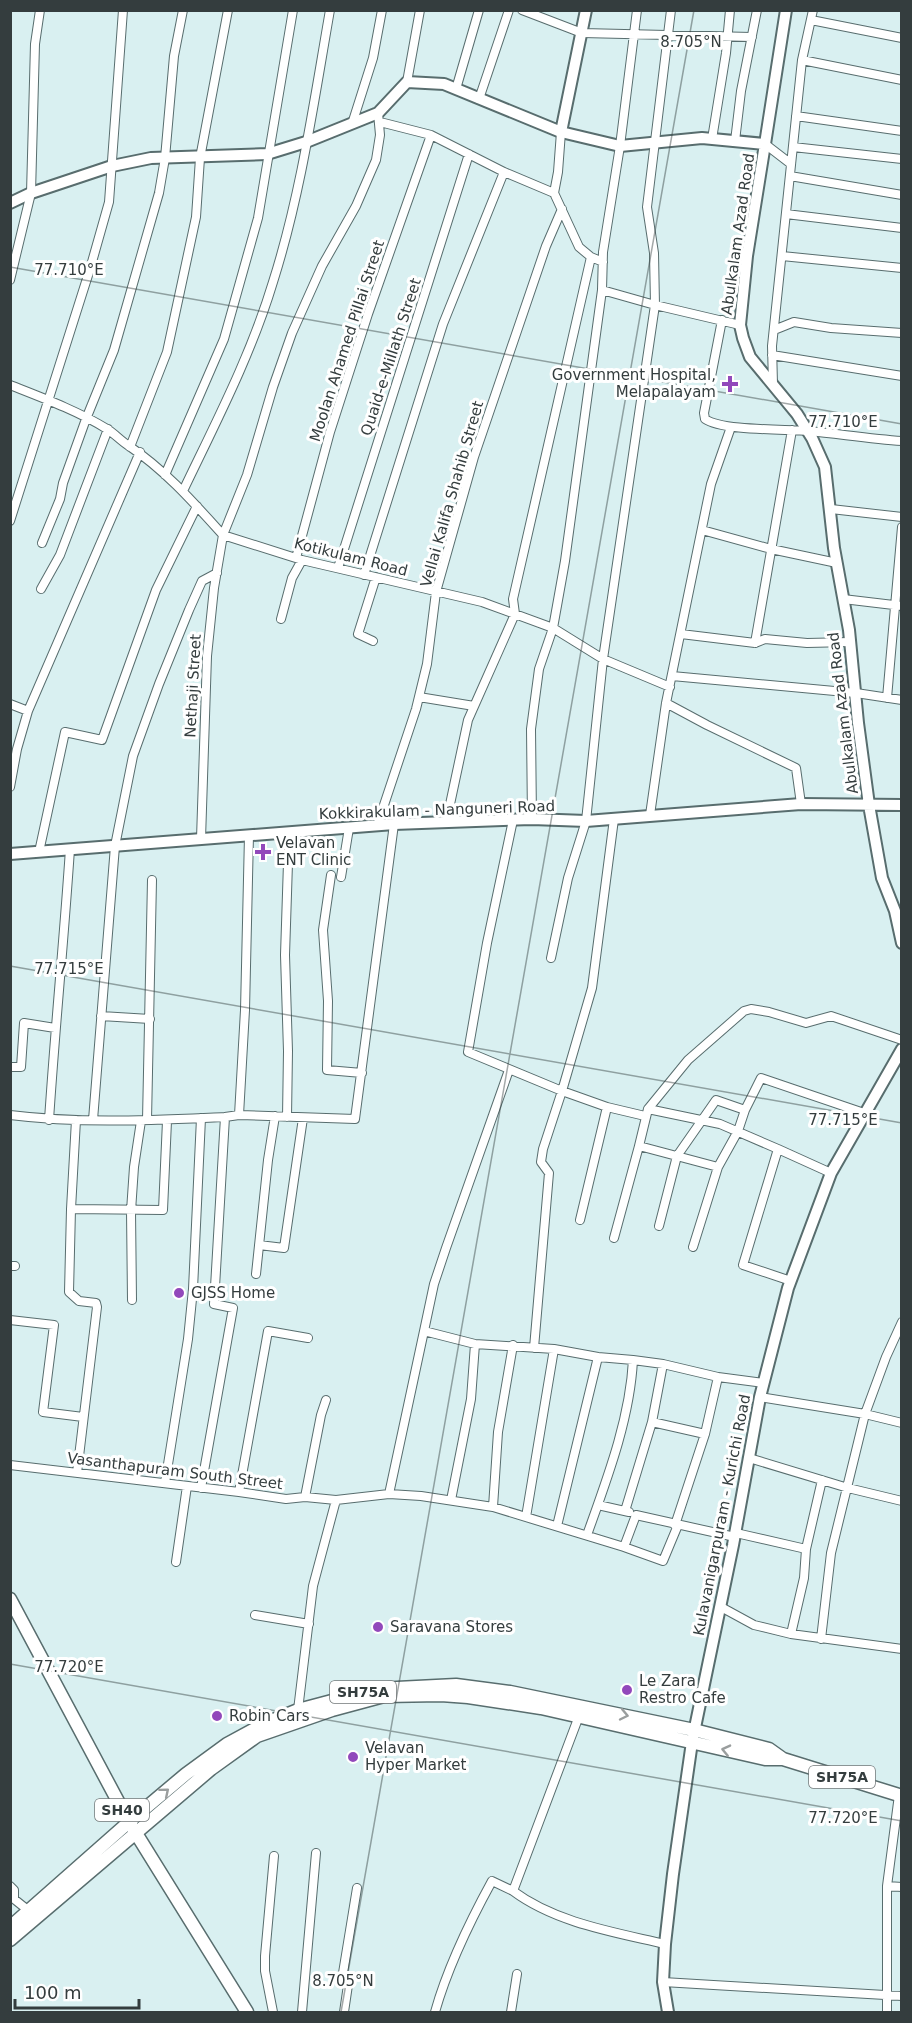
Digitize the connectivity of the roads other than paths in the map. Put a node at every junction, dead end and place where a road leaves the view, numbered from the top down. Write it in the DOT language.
graph roads {
  1 [pos="39,10"];
  2 [pos="123,10"];
  3 [pos="183,10"];
  4 [pos="228,10"];
  5 [pos="293,10"];
  6 [pos="330,10"];
  7 [pos="382,10"];
  8 [pos="420,10"];
  9 [pos="479,10"];
  10 [pos="509,10"];
  11 [pos="522,10"];
  12 [pos="586,10"];
  13 [pos="637,10"];
  14 [pos="671,10"];
  15 [pos="730,10"];
  16 [pos="757,10"];
  17 [pos="786,10"];
  18 [pos="813,10"];
  19 [pos="811,20"];
  20 [pos="582,33"];
  21 [pos="634,34"];
  22 [pos="668,36"];
  23 [pos="727,36"];
  24 [pos="752,37"];
  25 [pos="902,38"];
  26 [pos="802,60"];
  27 [pos="902,80"];
  28 [pos="407,82"];
  29 [pos="456,89"];
  30 [pos="479,99"];
  31 [pos="796,116"];
  32 [pos="379,118"];
  33 [pos="351,124"];
  34 [pos="902,131"];
  35 [pos="561,132"];
  36 [pos="430,135"];
  37 [pos="712,139"];
  38 [pos="735,141"];
  39 [pos="306,142"];
  40 [pos="656,143"];
  41 [pos="765,144"];
  42 [pos="620,146"];
  43 [pos="793,147"];
  44 [pos="269,153"];
  45 [pos="469,154"];
  46 [pos="165,158"];
  47 [pos="201,158"];
  48 [pos="902,159"];
  49 [pos="791,164"];
  50 [pos="112,166"];
  51 [pos="504,172"];
  52 [pos="790,176"];
  53 [pos="31,193"];
  54 [pos="554,193"];
  55 [pos="902,195"];
  56 [pos="10,203"];
  57 [pos="562,209"];
  58 [pos="786,214"];
  59 [pos="902,228"];
  60 [pos="782,256"];
  61 [pos="591,257"];
  62 [pos="603,262"];
  63 [pos="902,268"];
  64 [pos="10,280"];
  65 [pos="602,290"];
  66 [pos="655,305"];
  67 [pos="722,320"];
  68 [pos="740,325"];
  69 [pos="774,330"];
  70 [pos="902,333"];
  71 [pos="772,355"];
  72 [pos="902,376"];
  73 [pos="10,385"];
  74 [pos="773,386"];
  75 [pos="48,400"];
  76 [pos="87,419"];
  77 [pos="731,427"];
  78 [pos="108,429"];
  79 [pos="792,430"];
  80 [pos="808,431"];
  81 [pos="902,441"];
  82 [pos="130,447"];
  83 [pos="140,452"];
  84 [pos="165,475"];
  85 [pos="183,491"];
  86 [pos="197,506"];
  87 [pos="831,509"];
  88 [pos="902,517"];
  89 [pos="10,521"];
  90 [pos="902,527"];
  91 [pos="702,530"];
  92 [pos="223,535"];
  93 [pos="42,543"];
  94 [pos="771,549"];
  95 [pos="299,559"];
  96 [pos="837,563"];
  97 [pos="338,568"];
  98 [pos="217,573"];
  99 [pos="364,574"];
  100 [pos="376,577"];
  101 [pos="41,589"];
  102 [pos="436,592"];
  103 [pos="843,599"];
  104 [pos="899,606"];
  105 [pos="515,614"];
  106 [pos="280,619"];
  107 [pos="553,628"];
  108 [pos="681,634"];
  109 [pos="373,641"];
  110 [pos="850,642"];
  111 [pos="755,643"];
  112 [pos="603,659"];
  113 [pos="672,676"];
  114 [pos="670,687"];
  115 [pos="856,693"];
  116 [pos="419,697"];
  117 [pos="887,698"];
  118 [pos="902,700"];
  119 [pos="666,703"];
  120 [pos="10,704"];
  121 [pos="474,706"];
  122 [pos="28,711"];
  123 [pos="11,785"];
  124 [pos="801,804"];
  125 [pos="868,805"];
  126 [pos="902,805"];
  127 [pos="650,815"];
  128 [pos="532,819"];
  129 [pos="614,819"];
  130 [pos="513,820"];
  131 [pos="586,821"];
  132 [pos="446,823"];
  133 [pos="394,824"];
  134 [pos="377,825"];
  135 [pos="350,828"];
  136 [pos="289,832"];
  137 [pos="249,836"];
  138 [pos="201,839"];
  139 [pos="115,846"];
  140 [pos="70,849"];
  141 [pos="39,852"];
  142 [pos="10,854"];
  143 [pos="331,875"];
  144 [pos="341,877"];
  145 [pos="152,880"];
  146 [pos="898,910"];
  147 [pos="902,943"];
  148 [pos="551,958"];
  149 [pos="101,1016"];
  150 [pos="150,1019"];
  151 [pos="55,1028"];
  152 [pos="902,1040"];
  153 [pos="902,1049"];
  154 [pos="10,1067"];
  155 [pos="509,1070"];
  156 [pos="362,1073"];
  157 [pos="562,1091"];
  158 [pos="607,1107"];
  159 [pos="745,1110"];
  160 [pos="647,1113"];
  161 [pos="864,1113"];
  162 [pos="10,1115"];
  163 [pos="240,1115"];
  164 [pos="275,1116"];
  165 [pos="225,1117"];
  166 [pos="201,1118"];
  167 [pos="287,1118"];
  168 [pos="303,1118"];
  169 [pos="49,1120"];
  170 [pos="76,1120"];
  171 [pos="93,1120"];
  172 [pos="144,1121"];
  173 [pos="167,1121"];
  174 [pos="700,1121"];
  175 [pos="738,1131"];
  176 [pos="639,1146"];
  177 [pos="778,1149"];
  178 [pos="677,1156"];
  179 [pos="718,1167"];
  180 [pos="831,1173"];
  181 [pos="71,1209"];
  182 [pos="131,1211"];
  183 [pos="580,1220"];
  184 [pos="659,1227"];
  185 [pos="614,1238"];
  186 [pos="259,1245"];
  187 [pos="693,1247"];
  188 [pos="256,1274"];
  189 [pos="790,1281"];
  190 [pos="132,1300"];
  191 [pos="10,1320"];
  192 [pos="901,1327"];
  193 [pos="424,1331"];
  194 [pos="308,1338"];
  195 [pos="475,1344"];
  196 [pos="513,1346"];
  197 [pos="534,1348"];
  198 [pos="554,1349"];
  199 [pos="598,1357"];
  200 [pos="633,1360"];
  201 [pos="663,1364"];
  202 [pos="718,1377"];
  203 [pos="764,1383"];
  204 [pos="760,1397"];
  205 [pos="326,1400"];
  206 [pos="866,1414"];
  207 [pos="83,1417"];
  208 [pos="652,1422"];
  209 [pos="902,1423"];
  210 [pos="705,1434"];
  211 [pos="749,1458"];
  212 [pos="10,1465"];
  213 [pos="77,1473"];
  214 [pos="822,1480"];
  215 [pos="165,1484"];
  216 [pos="187,1486"];
  217 [pos="201,1488"];
  218 [pos="848,1488"];
  219 [pos="239,1492"];
  220 [pos="388,1494"];
  221 [pos="305,1497"];
  222 [pos="336,1500"];
  223 [pos="451,1500"];
  224 [pos="902,1501"];
  225 [pos="598,1504"];
  226 [pos="493,1507"];
  227 [pos="625,1511"];
  228 [pos="636,1515"];
  229 [pos="526,1517"];
  230 [pos="677,1525"];
  231 [pos="557,1526"];
  232 [pos="587,1535"];
  233 [pos="735,1535"];
  234 [pos="624,1547"];
  235 [pos="806,1549"];
  236 [pos="176,1562"];
  237 [pos="10,1599"];
  238 [pos="721,1607"];
  239 [pos="255,1615"];
  240 [pos="309,1624"];
  241 [pos="791,1635"];
  242 [pos="902,1638"];
  243 [pos="821,1639"];
  244 [pos="901,1648"];
  245 [pos="298,1710"];
  246 [pos="579,1716"];
  247 [pos="693,1736"];
  248 [pos="900,1795"];
  249 [pos="132,1827"];
  250 [pos="316,1853"];
  251 [pos="274,1856"];
  252 [pos="10,1886"];
  253 [pos="887,1886"];
  254 [pos="902,1887"];
  255 [pos="357,1888"];
  256 [pos="513,1891"];
  257 [pos="12,1901"];
  258 [pos="29,1911"];
  259 [pos="10,1927"];
  260 [pos="10,1940"];
  261 [pos="665,1944"];
  262 [pos="517,1974"];
  263 [pos="663,1982"];
  264 [pos="888,1996"];
  265 [pos="902,1996"];
  266 [pos="247,2013"];
  267 [pos="273,2013"];
  268 [pos="302,2013"];
  269 [pos="344,2013"];
  270 [pos="435,2013"];
  271 [pos="511,2013"];
  272 [pos="668,2013"];
  273 [pos="887,2013"];
  1 -- 53 [label="street"];
  2 -- 50 [label="street"];
  3 -- 46 [label="street"];
  4 -- 47 [label="street"];
  5 -- 44 [label="street"];
  6 -- 39 [label="street"];
  7 -- 33 [label="street"];
  8 -- 28 [label="street"];
  9 -- 29 [label="street"];
  10 -- 30 [label="street"];
  11 -- 20 [label="street"];
  12 -- 20 [label="main road"];
  13 -- 21 [label="street"];
  14 -- 22 [label="street"];
  15 -- 23 [label="street"];
  16 -- 24 [label="street"];
  17 -- 41 [label="main road"];
  18 -- 19 [label="street"];
  19 -- 25 [label="street"];
  19 -- 26 [label="street"];
  20 -- 21 [label="street"];
  20 -- 35 [label="main road"];
  21 -- 22 [label="street"];
  21 -- 42 [label="street"];
  22 -- 23 [label="street"];
  22 -- 40 [label="street"];
  23 -- 24 [label="street"];
  23 -- 37 [label="street"];
  24 -- 38 [label="street"];
  26 -- 27 [label="street"];
  26 -- 31 [label="street"];
  28 -- 29 [label="main road, Abulkalam Azad Road"];
  28 -- 32 [label="main road"];
  29 -- 30 [label="main road, Abulkalam Azad Road"];
  30 -- 35 [label="main road, Abulkalam Azad Road"];
  31 -- 34 [label="street"];
  31 -- 43 [label="street"];
  32 -- 33 [label="main road"];
  32 -- 36 [label="street"];
  32 -- 92 [label="street, Nethaji Street"];
  33 -- 39 [label="main road"];
  35 -- 42 [label="main road, Abulkalam Azad Road"];
  35 -- 54 [label="street"];
  36 -- 45 [label="street"];
  36 -- 95 [label="street, Moolan Ahamed Pillai Street"];
  37 -- 38 [label="main road, Abulkalam Azad Road"];
  37 -- 40 [label="main road, Abulkalam Azad Road"];
  38 -- 41 [label="main road, Abulkalam Azad Road"];
  39 -- 44 [label="main road"];
  39 -- 85 [label="street"];
  40 -- 42 [label="main road, Abulkalam Azad Road"];
  40 -- 66 [label="street"];
  41 -- 49 [label="street"];
  41 -- 68 [label="main road, Abulkalam Azad Road"];
  42 -- 62 [label="street"];
  43 -- 48 [label="street"];
  43 -- 49 [label="street"];
  44 -- 47 [label="main road"];
  44 -- 84 [label="street"];
  45 -- 51 [label="street"];
  45 -- 97 [label="street, Quaid-e-Millath Street"];
  46 -- 47 [label="main road"];
  46 -- 50 [label="main road"];
  46 -- 76 [label="street"];
  47 -- 82 [label="street"];
  49 -- 52 [label="street"];
  50 -- 53 [label="main road"];
  50 -- 75 [label="street"];
  51 -- 54 [label="street"];
  51 -- 99 [label="street"];
  52 -- 55 [label="street"];
  52 -- 58 [label="street"];
  53 -- 56 [label="main road"];
  53 -- 64 [label="street"];
  54 -- 57 [label="street"];
  57 -- 61 [label="street"];
  57 -- 102 [label="street, Vellai Kalifa Shahib Street"];
  58 -- 59 [label="street"];
  58 -- 60 [label="street"];
  60 -- 63 [label="street"];
  60 -- 69 [label="street"];
  61 -- 62 [label="street"];
  61 -- 105 [label="street"];
  62 -- 65 [label="street"];
  65 -- 66 [label="street"];
  65 -- 107 [label="street"];
  66 -- 67 [label="street"];
  66 -- 112 [label="street"];
  67 -- 68 [label="street"];
  67 -- 77 [label="street"];
  68 -- 74 [label="main road, Abulkalam Azad Road"];
  69 -- 70 [label="street"];
  69 -- 71 [label="street"];
  71 -- 72 [label="street"];
  71 -- 74 [label="street"];
  73 -- 75 [label="street"];
  74 -- 80 [label="main road, Abulkalam Azad Road"];
  75 -- 76 [label="street"];
  75 -- 89 [label="street"];
  76 -- 78 [label="street"];
  76 -- 93 [label="street"];
  77 -- 79 [label="street"];
  77 -- 91 [label="street"];
  78 -- 82 [label="street"];
  78 -- 101 [label="street"];
  79 -- 80 [label="street"];
  79 -- 94 [label="street"];
  80 -- 81 [label="street"];
  80 -- 87 [label="main road, Abulkalam Azad Road"];
  82 -- 83 [label="street"];
  83 -- 84 [label="street"];
  83 -- 122 [label="street"];
  84 -- 85 [label="street"];
  85 -- 86 [label="street"];
  86 -- 92 [label="street"];
  86 -- 141 [label="street"];
  87 -- 88 [label="street"];
  87 -- 96 [label="main road, Abulkalam Azad Road"];
  90 -- 104 [label="street"];
  91 -- 94 [label="street"];
  91 -- 108 [label="street"];
  92 -- 95 [label="street, Kotikulam Road"];
  92 -- 98 [label="street, Nethaji Street"];
  94 -- 96 [label="street"];
  94 -- 111 [label="street"];
  95 -- 97 [label="street, Kotikulam Road"];
  95 -- 106 [label="street, Moolan Ahamed Pillai Street"];
  96 -- 103 [label="main road, Abulkalam Azad Road"];
  97 -- 99 [label="street, Kotikulam Road"];
  98 -- 138 [label="street, Nethaji Street"];
  98 -- 139 [label="street"];
  99 -- 100 [label="street, Kotikulam Road"];
  100 -- 102 [label="street, Kotikulam Road"];
  100 -- 109 [label="street"];
  102 -- 105 [label="street, Kotikulam Road"];
  102 -- 116 [label="street, Vellai Kalifa Shahib Street"];
  103 -- 104 [label="street"];
  103 -- 110 [label="main road, Abulkalam Azad Road"];
  104 -- 117 [label="street"];
  105 -- 107 [label="street, Kotikulam Road"];
  105 -- 121 [label="street"];
  107 -- 112 [label="street, Kotikulam Road"];
  107 -- 128 [label="street"];
  108 -- 111 [label="street"];
  108 -- 113 [label="street"];
  110 -- 111 [label="street"];
  110 -- 115 [label="main road, Abulkalam Azad Road"];
  112 -- 114 [label="street, Kotikulam Road"];
  112 -- 131 [label="street"];
  113 -- 114 [label="street"];
  113 -- 115 [label="street"];
  114 -- 119 [label="street"];
  115 -- 117 [label="street"];
  115 -- 125 [label="main road, Abulkalam Azad Road"];
  116 -- 121 [label="street"];
  116 -- 134 [label="street, Vellai Kalifa Shahib Street"];
  117 -- 118 [label="street"];
  119 -- 124 [label="street"];
  119 -- 127 [label="street"];
  120 -- 122 [label="street"];
  121 -- 132 [label="street"];
  122 -- 123 [label="street"];
  124 -- 125 [label="main road, Kokkirakulam - Nanguneri Road"];
  124 -- 127 [label="main road, Kokkirakulam - Nanguneri Road"];
  125 -- 126 [label="main road, Kokkirakulam - Nanguneri Road"];
  125 -- 146 [label="main road"];
  127 -- 129 [label="main road, Kokkirakulam - Nanguneri Road"];
  128 -- 130 [label="main road, Kokkirakulam - Nanguneri Road"];
  128 -- 131 [label="main road, Kokkirakulam - Nanguneri Road"];
  129 -- 131 [label="main road, Kokkirakulam - Nanguneri Road"];
  129 -- 157 [label="street"];
  130 -- 132 [label="main road, Kokkirakulam - Nanguneri Road"];
  130 -- 155 [label="street"];
  131 -- 148 [label="street"];
  132 -- 133 [label="main road, Kokkirakulam - Nanguneri Road"];
  133 -- 134 [label="main road, Kokkirakulam - Nanguneri Road"];
  133 -- 156 [label="street"];
  134 -- 135 [label="main road, Kokkirakulam - Nanguneri Road"];
  135 -- 136 [label="main road, Kokkirakulam - Nanguneri Road"];
  135 -- 144 [label="street"];
  136 -- 137 [label="main road, Kokkirakulam - Nanguneri Road"];
  136 -- 167 [label="street"];
  137 -- 138 [label="main road, Kokkirakulam - Nanguneri Road"];
  137 -- 163 [label="street"];
  138 -- 139 [label="main road, Kokkirakulam - Nanguneri Road"];
  139 -- 140 [label="main road, Kokkirakulam - Nanguneri Road"];
  139 -- 149 [label="street"];
  140 -- 141 [label="main road, Kokkirakulam - Nanguneri Road"];
  140 -- 151 [label="street"];
  141 -- 142 [label="main road, Kokkirakulam - Nanguneri Road"];
  143 -- 156 [label="street"];
  145 -- 150 [label="street"];
  146 -- 147 [label="main road"];
  149 -- 150 [label="street"];
  149 -- 171 [label="street"];
  150 -- 172 [label="street"];
  151 -- 154 [label="street"];
  151 -- 169 [label="street"];
  152 -- 160 [label="street"];
  153 -- 161 [label="main road, Kulavanigarpuram - Kurichi Road"];
  155 -- 157 [label="street"];
  155 -- 193 [label="street"];
  156 -- 168 [label="street"];
  157 -- 158 [label="street"];
  157 -- 197 [label="street"];
  158 -- 160 [label="street"];
  158 -- 183 [label="street"];
  159 -- 161 [label="street"];
  159 -- 174 [label="street"];
  159 -- 175 [label="street"];
  160 -- 174 [label="street"];
  160 -- 176 [label="street"];
  161 -- 180 [label="main road, Kulavanigarpuram - Kurichi Road"];
  162 -- 169 [label="street"];
  163 -- 164 [label="street"];
  163 -- 165 [label="street"];
  164 -- 167 [label="street"];
  164 -- 186 [label="street"];
  165 -- 166 [label="street"];
  165 -- 217 [label="street"];
  166 -- 173 [label="street"];
  166 -- 215 [label="street"];
  167 -- 168 [label="street"];
  168 -- 186 [label="street"];
  169 -- 170 [label="street"];
  170 -- 171 [label="street"];
  170 -- 181 [label="street"];
  171 -- 172 [label="street"];
  172 -- 173 [label="street"];
  172 -- 182 [label="street"];
  173 -- 182 [label="street"];
  174 -- 175 [label="street"];
  174 -- 178 [label="street"];
  175 -- 177 [label="street"];
  175 -- 179 [label="street"];
  176 -- 178 [label="street"];
  176 -- 185 [label="street"];
  177 -- 180 [label="street"];
  177 -- 189 [label="street"];
  178 -- 179 [label="street"];
  178 -- 184 [label="street"];
  179 -- 187 [label="street"];
  180 -- 189 [label="main road, Kulavanigarpuram - Kurichi Road"];
  181 -- 182 [label="street"];
  181 -- 207 [label="street"];
  182 -- 190 [label="street"];
  186 -- 188 [label="street"];
  189 -- 203 [label="main road, Kulavanigarpuram - Kurichi Road"];
  191 -- 207 [label="street"];
  192 -- 206 [label="street"];
  193 -- 195 [label="street"];
  193 -- 220 [label="street"];
  194 -- 219 [label="street"];
  195 -- 196 [label="street"];
  195 -- 223 [label="street"];
  196 -- 197 [label="street"];
  196 -- 226 [label="street"];
  197 -- 198 [label="street"];
  198 -- 199 [label="street"];
  198 -- 229 [label="street"];
  199 -- 200 [label="street"];
  199 -- 231 [label="street"];
  200 -- 201 [label="street"];
  200 -- 225 [label="street"];
  201 -- 202 [label="street"];
  201 -- 208 [label="street"];
  202 -- 203 [label="street"];
  202 -- 210 [label="street"];
  203 -- 204 [label="main road, Kulavanigarpuram - Kurichi Road"];
  204 -- 206 [label="street"];
  204 -- 211 [label="main road, Kulavanigarpuram - Kurichi Road"];
  205 -- 221 [label="street"];
  206 -- 209 [label="street"];
  206 -- 218 [label="street"];
  207 -- 213 [label="street"];
  208 -- 210 [label="street"];
  208 -- 227 [label="street"];
  210 -- 230 [label="street"];
  211 -- 214 [label="street"];
  211 -- 233 [label="main road, Kulavanigarpuram - Kurichi Road"];
  212 -- 213 [label="street, Vasanthapuram South Street"];
  213 -- 215 [label="street, Vasanthapuram South Street"];
  214 -- 218 [label="street"];
  214 -- 235 [label="street"];
  215 -- 216 [label="street, Vasanthapuram South Street"];
  216 -- 217 [label="street, Vasanthapuram South Street"];
  216 -- 236 [label="street"];
  217 -- 219 [label="street, Vasanthapuram South Street"];
  218 -- 224 [label="street"];
  218 -- 243 [label="street"];
  219 -- 221 [label="street, Vasanthapuram South Street"];
  220 -- 222 [label="street, Vasanthapuram South Street"];
  220 -- 223 [label="street, Vasanthapuram South Street"];
  221 -- 222 [label="street, Vasanthapuram South Street"];
  222 -- 240 [label="street"];
  223 -- 226 [label="street, Vasanthapuram South Street"];
  225 -- 227 [label="street"];
  225 -- 232 [label="street"];
  226 -- 229 [label="street, Vasanthapuram South Street"];
  227 -- 228 [label="street"];
  228 -- 230 [label="street"];
  228 -- 234 [label="street"];
  229 -- 231 [label="street, Vasanthapuram South Street"];
  230 -- 233 [label="street"];
  230 -- 234 [label="street, Vasanthapuram South Street"];
  231 -- 232 [label="street, Vasanthapuram South Street"];
  232 -- 234 [label="street, Vasanthapuram South Street"];
  233 -- 235 [label="street"];
  233 -- 238 [label="main road, Kulavanigarpuram - Kurichi Road"];
  235 -- 241 [label="street"];
  237 -- 249 [label="main road, SH40"];
  238 -- 241 [label="street"];
  238 -- 247 [label="main road, Kulavanigarpuram - Kurichi Road"];
  239 -- 240 [label="street"];
  240 -- 245 [label="street"];
  241 -- 243 [label="street"];
  242 -- 244 [label="street"];
  243 -- 244 [label="street"];
  245 -- 247 [label="main road, SH75A, one-way"];
  249 -- 245 [label="main road, SH75A, one-way"];
  246 -- 247 [label="main road"];
  246 -- 249 [label="main road"];
  246 -- 256 [label="street"];
  247 -- 248 [label="main road, SH75A"];
  247 -- 261 [label="main road, Kulavanigarpuram - Kurichi Road"];
  248 -- 253 [label="street"];
  249 -- 258 [label="main road, SH75A"];
  249 -- 260 [label="main road"];
  249 -- 266 [label="main road, SH40"];
  250 -- 268 [label="street"];
  251 -- 267 [label="street"];
  252 -- 257 [label="street"];
  253 -- 254 [label="street"];
  253 -- 264 [label="street"];
  255 -- 269 [label="street"];
  256 -- 261 [label="street"];
  256 -- 270 [label="street"];
  257 -- 258 [label="street"];
  258 -- 259 [label="main road, SH75A"];
  261 -- 263 [label="main road, Kulavanigarpuram - Kurichi Road"];
  262 -- 271 [label="street"];
  263 -- 264 [label="street"];
  263 -- 272 [label="main road, Kulavanigarpuram - Kurichi Road"];
  264 -- 265 [label="street"];
  264 -- 273 [label="street"];
}
